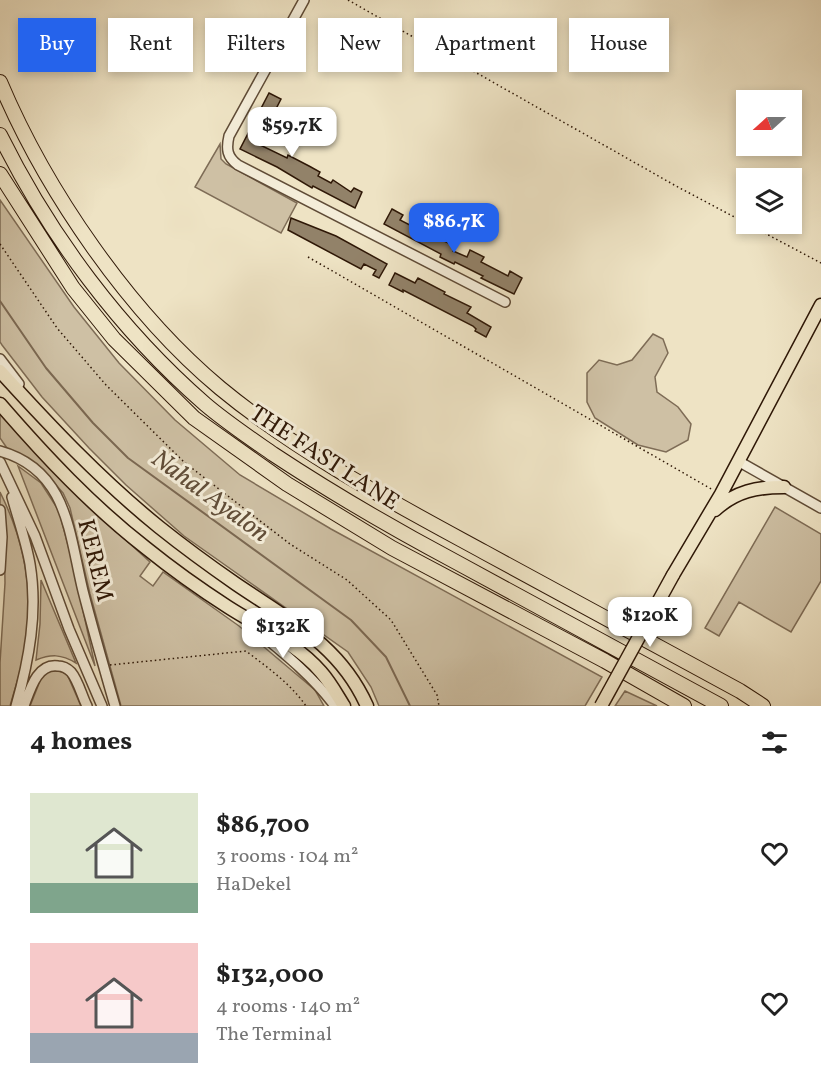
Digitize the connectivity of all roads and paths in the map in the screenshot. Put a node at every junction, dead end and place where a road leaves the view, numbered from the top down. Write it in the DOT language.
graph roads {
  1 [pos="304,0"];
  2 [pos="348,0"];
  3 [pos="0,82"];
  4 [pos="0,135"];
  5 [pos="0,174"];
  6 [pos="0,244"];
  7 [pos="308,257"];
  8 [pos="821,263"];
  9 [pos="505,302"];
  10 [pos="821,306"];
  11 [pos="0,359"];
  12 [pos="0,371"];
  13 [pos="0,404"];
  14 [pos="39,413"];
  15 [pos="0,451"];
  16 [pos="738,461"];
  17 [pos="2,464"];
  18 [pos="8,478"];
  19 [pos="784,487"];
  20 [pos="721,494"];
  21 [pos="821,508"];
  22 [pos="0,510"];
  23 [pos="707,517"];
  24 [pos="0,570"];
  25 [pos="229,608"];
  26 [pos="69,629"];
  27 [pos="104,666"];
  28 [pos="16,706"];
  29 [pos="24,706"];
  30 [pos="87,706"];
  31 [pos="96,706"];
  32 [pos="102,706"];
  33 [pos="115,706"];
  34 [pos="306,706"];
  35 [pos="335,706"];
  36 [pos="344,706"];
  37 [pos="368,706"];
  38 [pos="439,706"];
  39 [pos="600,706"];
  40 [pos="684,706"];
  41 [pos="722,706"];
  42 [pos="763,706"];
  1 -- 9 [label="street"];
  2 -- 8 [label="path"];
  3 -- 42 [label="highway"];
  4 -- 41 [label="highway, THE FAST LANE"];
  5 -- 40 [label="highway"];
  6 -- 38 [label="path"];
  7 -- 20 [label="path"];
  10 -- 16 [label="main road"];
  11 -- 14 [label="street"];
  12 -- 14 [label="main road"];
  13 -- 25 [label="main road"];
  14 -- 37 [label="main road"];
  15 -- 27 [label="street, KEREM"];
  16 -- 19 [label="street"];
  16 -- 20 [label="main road"];
  17 -- 18 [label="street"];
  18 -- 26 [label="street"];
  18 -- 28 [label="street"];
  19 -- 21 [label="street"];
  19 -- 23 [label="main road"];
  20 -- 23 [label="main road"];
  22 -- 24 [label="street"];
  23 -- 39 [label="main road, bridge"];
  25 -- 35 [label="street"];
  25 -- 36 [label="main road"];
  26 -- 31 [label="street"];
  26 -- 32 [label="street"];
  27 -- 33 [label="street, KEREM"];
  27 -- 34 [label="path"];
  29 -- 30 [label="street"];
}
